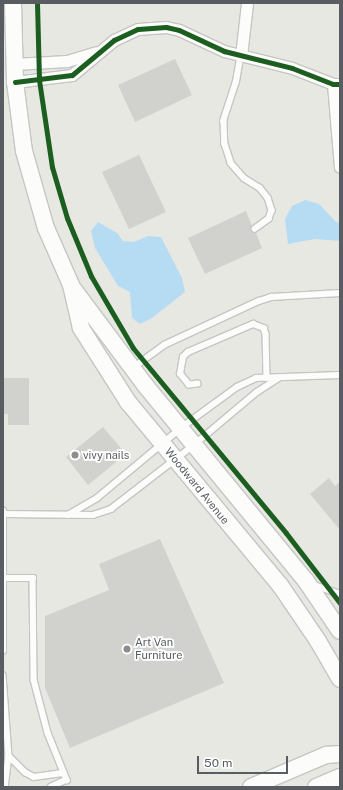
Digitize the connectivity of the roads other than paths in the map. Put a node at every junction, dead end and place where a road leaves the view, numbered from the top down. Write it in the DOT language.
graph roads {
  1 [pos="13,3"];
  2 [pos="248,3"];
  3 [pos="100,50"];
  4 [pos="241,56"];
  5 [pos="14,64"];
  6 [pos="15,82"];
  7 [pos="336,84"];
  8 [pos="340,167"];
  9 [pos="255,230"];
  10 [pos="70,285"];
  11 [pos="340,293"];
  12 [pos="132,369"];
  13 [pos="340,375"];
  14 [pos="280,377"];
  15 [pos="268,378"];
  16 [pos="198,384"];
  17 [pos="181,428"];
  18 [pos="162,444"];
  19 [pos="195,444"];
  20 [pos="175,460"];
  21 [pos="4,513"];
  22 [pos="66,516"];
  23 [pos="4,578"];
  24 [pos="306,581"];
  25 [pos="340,594"];
  26 [pos="340,631"];
  27 [pos="3,651"];
  28 [pos="3,675"];
  29 [pos="340,679"];
  30 [pos="340,754"];
  31 [pos="9,756"];
  32 [pos="64,773"];
  33 [pos="340,777"];
  34 [pos="6,787"];
  35 [pos="51,787"];
  36 [pos="251,787"];
  37 [pos="316,787"];
  1 -- 5 [label="main road, Woodward Avenue"];
  2 -- 4 [label="street"];
  3 -- 4 [label="street"];
  3 -- 5 [label="street"];
  3 -- 6 [label="street"];
  4 -- 7 [label="street"];
  4 -- 9 [label="lane"];
  5 -- 6 [label="main road, Woodward Avenue"];
  6 -- 10 [label="main road, Woodward Avenue"];
  7 -- 8 [label="street"];
  10 -- 12 [label="main road, Woodward Avenue"];
  10 -- 18 [label="main road, Woodward Avenue"];
  11 -- 12 [label="lane"];
  12 -- 17 [label="main road, Woodward Avenue"];
  13 -- 14 [label="lane"];
  14 -- 15 [label="lane"];
  14 -- 19 [label="lane"];
  15 -- 16 [label="lane"];
  15 -- 17 [label="lane"];
  17 -- 18 [label="lane"];
  17 -- 19 [label="main road, Woodward Avenue"];
  18 -- 20 [label="main road, Woodward Avenue"];
  18 -- 22 [label="lane"];
  19 -- 20 [label="lane"];
  19 -- 24 [label="main road, Woodward Avenue"];
  20 -- 22 [label="lane"];
  20 -- 29 [label="main road, Woodward Avenue"];
  21 -- 22 [label="lane"];
  21 -- 23 [label="lane"];
  23 -- 27 [label="lane"];
  23 -- 32 [label="lane"];
  24 -- 25 [label="lane"];
  24 -- 26 [label="main road, Woodward Avenue"];
  28 -- 31 [label="lane"];
  30 -- 36 [label="main road"];
  31 -- 32 [label="lane"];
  31 -- 34 [label="lane"];
  32 -- 35 [label="lane"];
  33 -- 37 [label="main road"];
}
